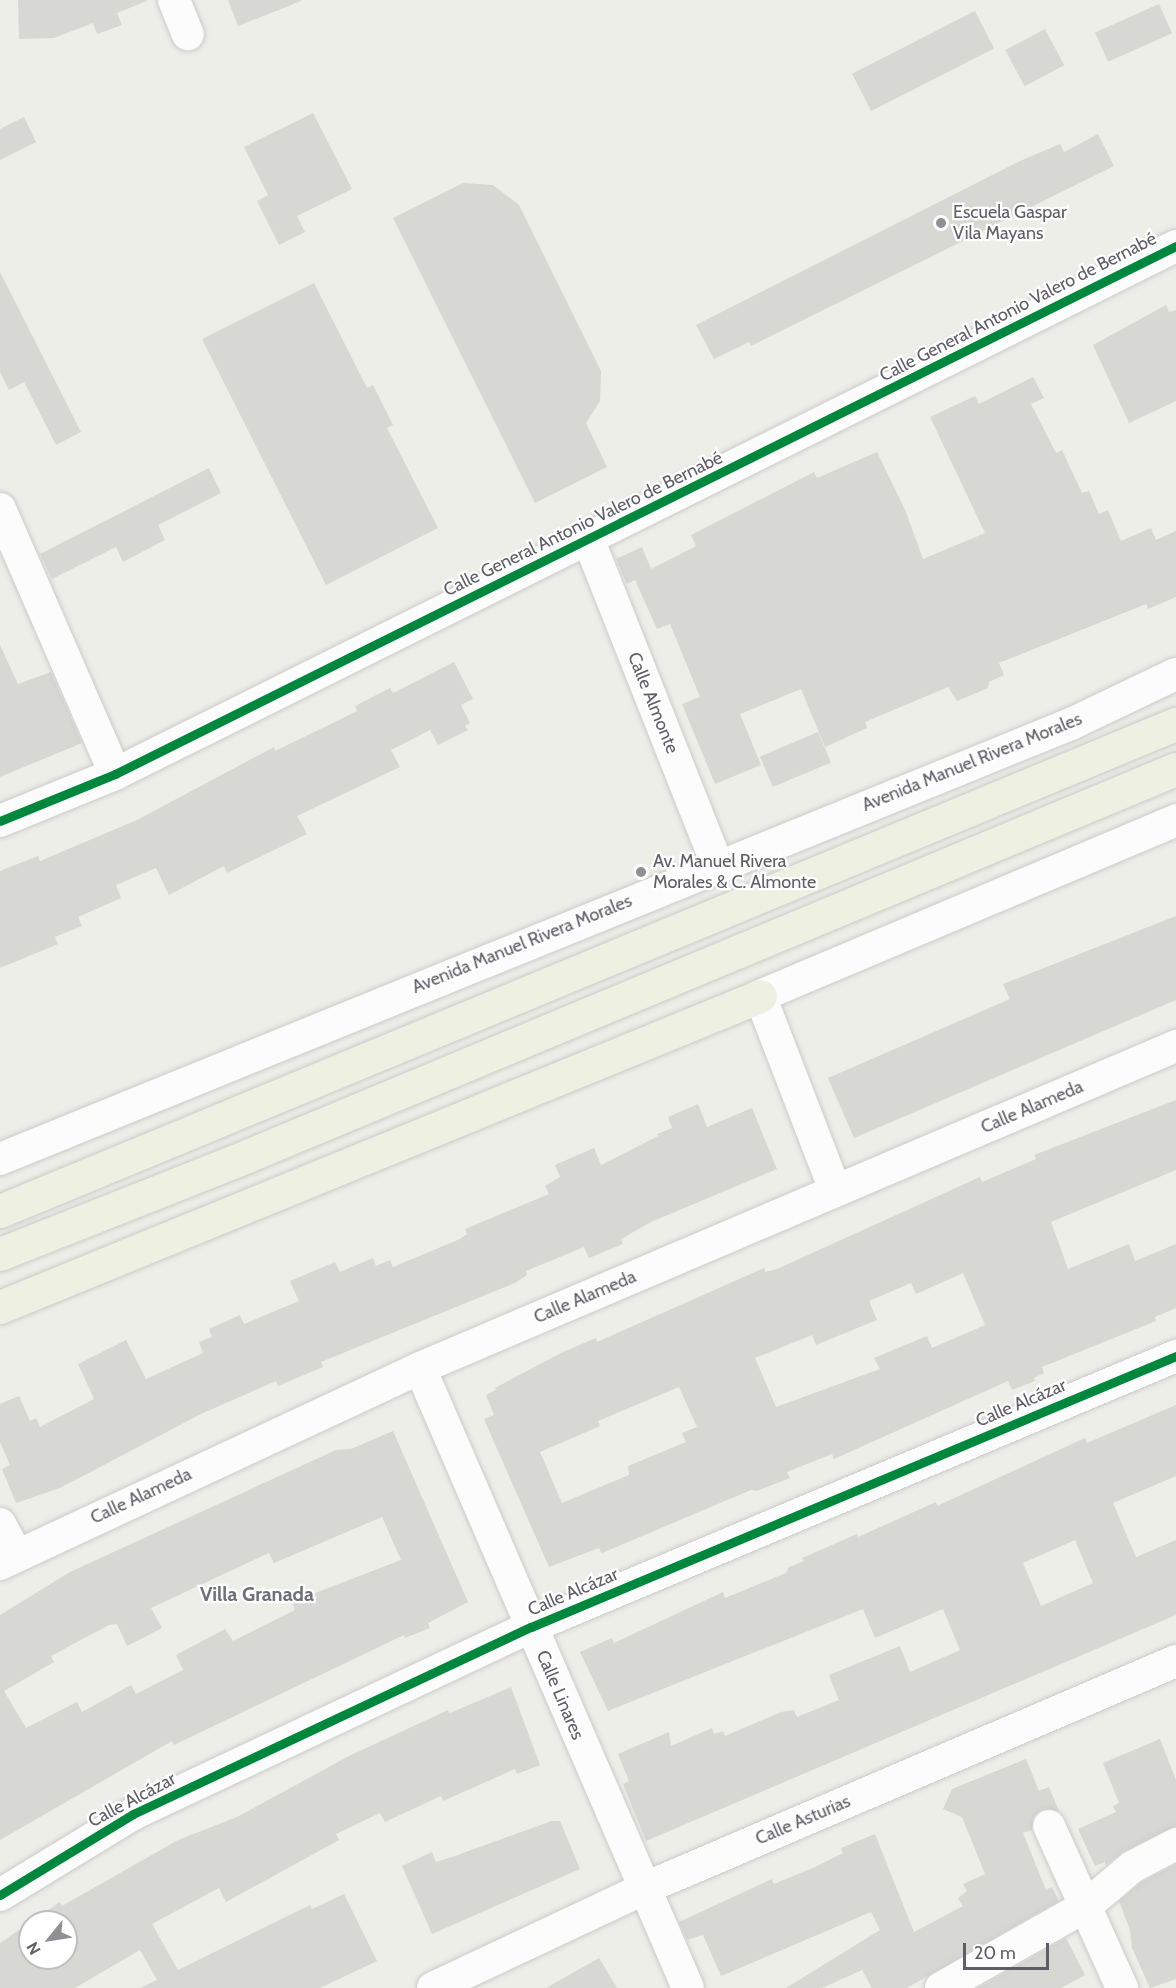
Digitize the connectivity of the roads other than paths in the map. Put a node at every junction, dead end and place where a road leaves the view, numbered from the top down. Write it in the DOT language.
graph roads {
  1 [pos="174,0"];
  2 [pos="188,34"];
  3 [pos="1176,246"];
  4 [pos="0,509"];
  5 [pos="589,541"];
  6 [pos="1176,674"];
  7 [pos="1176,724"];
  8 [pos="1176,769"];
  9 [pos="115,774"];
  10 [pos="1176,820"];
  11 [pos="0,821"];
  12 [pos="717,865"];
  13 [pos="760,996"];
  14 [pos="1176,1046"];
  15 [pos="0,1159"];
  16 [pos="835,1190"];
  17 [pos="0,1211"];
  18 [pos="0,1254"];
  19 [pos="0,1307"];
  20 [pos="1176,1356"];
  21 [pos="420,1368"];
  22 [pos="0,1524"];
  23 [pos="8,1559"];
  24 [pos="531,1627"];
  25 [pos="1176,1661"];
  26 [pos="1049,1826"];
  27 [pos="1176,1844"];
  28 [pos="643,1889"];
  29 [pos="0,1895"];
  30 [pos="1086,1906"];
  31 [pos="433,1988"];
  32 [pos="688,1988"];
  33 [pos="941,1988"];
  34 [pos="1122,1988"];
  1 -- 2 [label="street"];
  3 -- 5 [label="street, Calle General Antonio Valero de Bernabé"];
  4 -- 9 [label="street"];
  5 -- 9 [label="street, Calle General Antonio Valero de Bernabé"];
  5 -- 12 [label="street, Calle Almonte"];
  6 -- 12 [label="street, Avenida Manuel Rivera Morales"];
  7 -- 17 [label="highway"];
  8 -- 18 [label="highway"];
  9 -- 11 [label="street, Calle General Antonio Valero de Bernabé"];
  10 -- 13 [label="street"];
  12 -- 15 [label="street, Avenida Manuel Rivera Morales"];
  13 -- 16 [label="street"];
  13 -- 19 [label="highway"];
  14 -- 16 [label="street, Calle Alameda"];
  16 -- 21 [label="street, Calle Alameda"];
  20 -- 24 [label="street, Calle Alcázar"];
  21 -- 23 [label="street, Calle Alameda"];
  21 -- 24 [label="street, Calle Linares"];
  22 -- 23 [label="street"];
  24 -- 28 [label="street, Calle Linares"];
  24 -- 29 [label="street, Calle Alcázar"];
  25 -- 28 [label="street, Calle Asturias"];
  26 -- 30 [label="street"];
  27 -- 30 [label="street"];
  28 -- 31 [label="street, Calle Asturias"];
  28 -- 32 [label="street, Calle Linares"];
  30 -- 33 [label="street"];
  30 -- 34 [label="street"];
}
